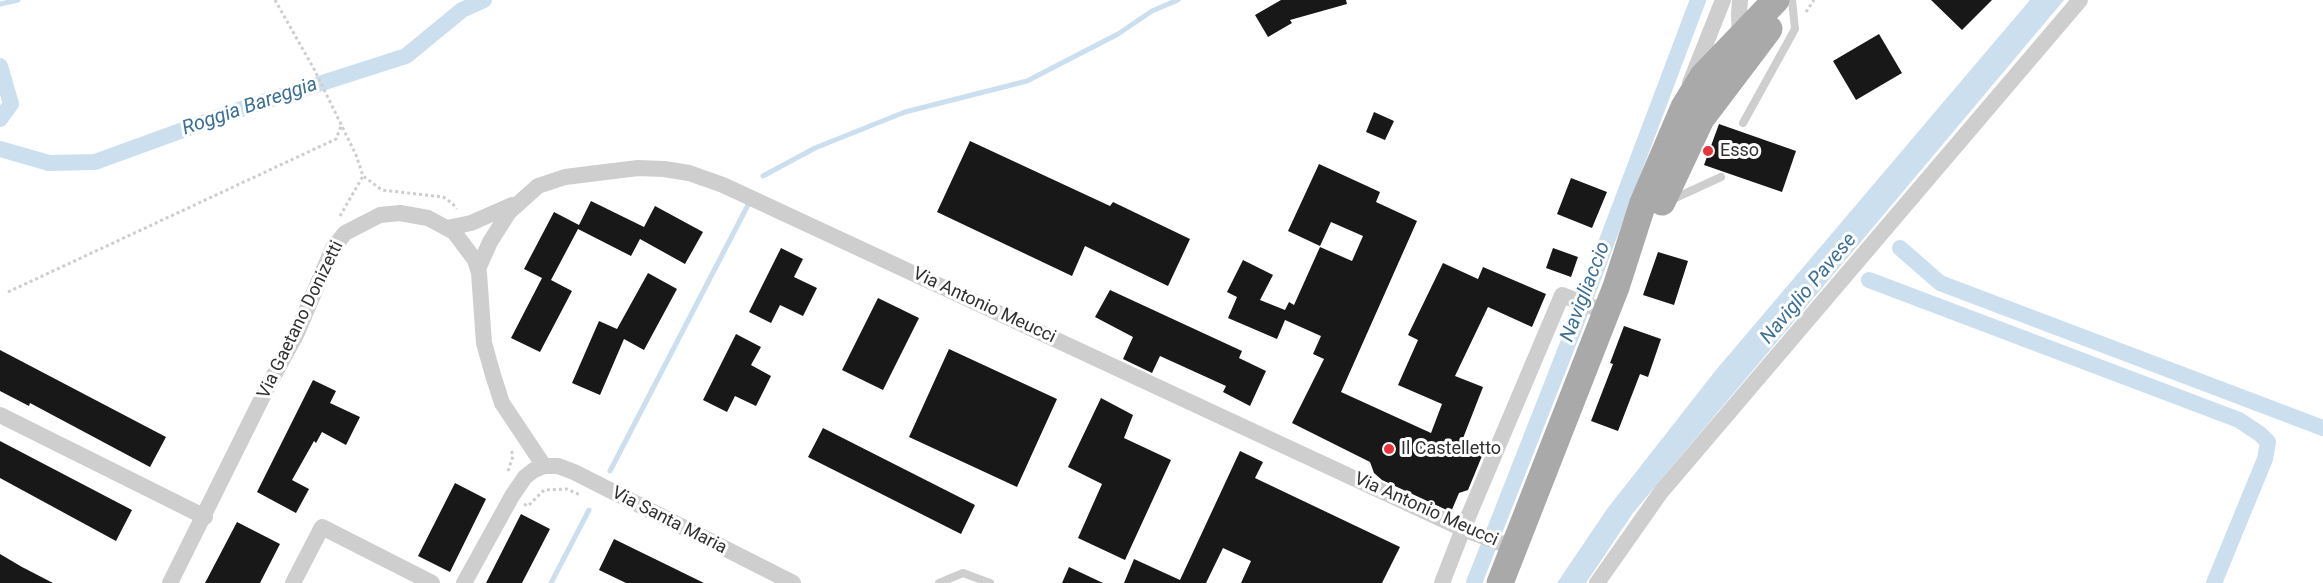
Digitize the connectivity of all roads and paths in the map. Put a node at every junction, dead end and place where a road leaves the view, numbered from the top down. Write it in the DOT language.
graph roads {
  1 [pos="275,0"];
  2 [pos="1740,0"];
  3 [pos="1776,0"];
  4 [pos="1792,0"];
  5 [pos="2080,0"];
  6 [pos="1719,1"];
  7 [pos="1740,35"];
  8 [pos="1739,66"];
  9 [pos="1684,107"];
  10 [pos="1743,123"];
  11 [pos="341,126"];
  12 [pos="363,176"];
  13 [pos="1721,177"];
  14 [pos="520,201"];
  15 [pos="1660,206"];
  16 [pos="447,228"];
  17 [pos="478,269"];
  18 [pos="1616,287"];
  19 [pos="8,292"];
  20 [pos="1599,309"];
  21 [pos="0,415"];
  22 [pos="510,443"];
  23 [pos="544,466"];
  24 [pos="508,473"];
  25 [pos="512,496"];
  26 [pos="588,499"];
  27 [pos="205,517"];
  28 [pos="1469,531"];
  29 [pos="1507,546"];
  30 [pos="170,583"];
  31 [pos="293,583"];
  32 [pos="432,583"];
  33 [pos="464,583"];
  34 [pos="793,583"];
  35 [pos="939,583"];
  36 [pos="990,583"];
  37 [pos="1442,583"];
  38 [pos="1500,583"];
  39 [pos="1597,583"];
  1 -- 11 [label="path"];
  2 -- 7 [label="street"];
  3 -- 7 [label="main road"];
  4 -- 8 [label="main road"];
  4 -- 10 [label="lane"];
  5 -- 39 [label="street"];
  6 -- 9 [label="street"];
  7 -- 8 [label="street"];
  7 -- 9 [label="main road"];
  8 -- 15 [label="main road"];
  9 -- 18 [label="main road"];
  11 -- 12 [label="path"];
  11 -- 19 [label="path"];
  13 -- 15 [label="lane"];
  14 -- 16 [label="street"];
  14 -- 17 [label="street, Via Antonio Meucci"];
  14 -- 28 [label="street, Via Antonio Meucci"];
  15 -- 18 [label="main road"];
  16 -- 17 [label="street, Via Gaetano Donizetti"];
  16 -- 27 [label="street, Via Gaetano Donizetti"];
  17 -- 23 [label="street, Via Gaetano Donizetti"];
  18 -- 20 [label="main road"];
  20 -- 28 [label="street"];
  20 -- 29 [label="main road"];
  21 -- 27 [label="street"];
  22 -- 24 [label="path"];
  23 -- 25 [label="street"];
  23 -- 34 [label="street, Via Santa Maria"];
  25 -- 26 [label="path"];
  25 -- 33 [label="street"];
  27 -- 30 [label="street, Via Gaetano Donizetti"];
  28 -- 29 [label="street, Via Antonio Meucci"];
  28 -- 37 [label="street"];
  29 -- 38 [label="main road"];
  31 -- 32 [label="street"];
  35 -- 36 [label="lane"];
}
